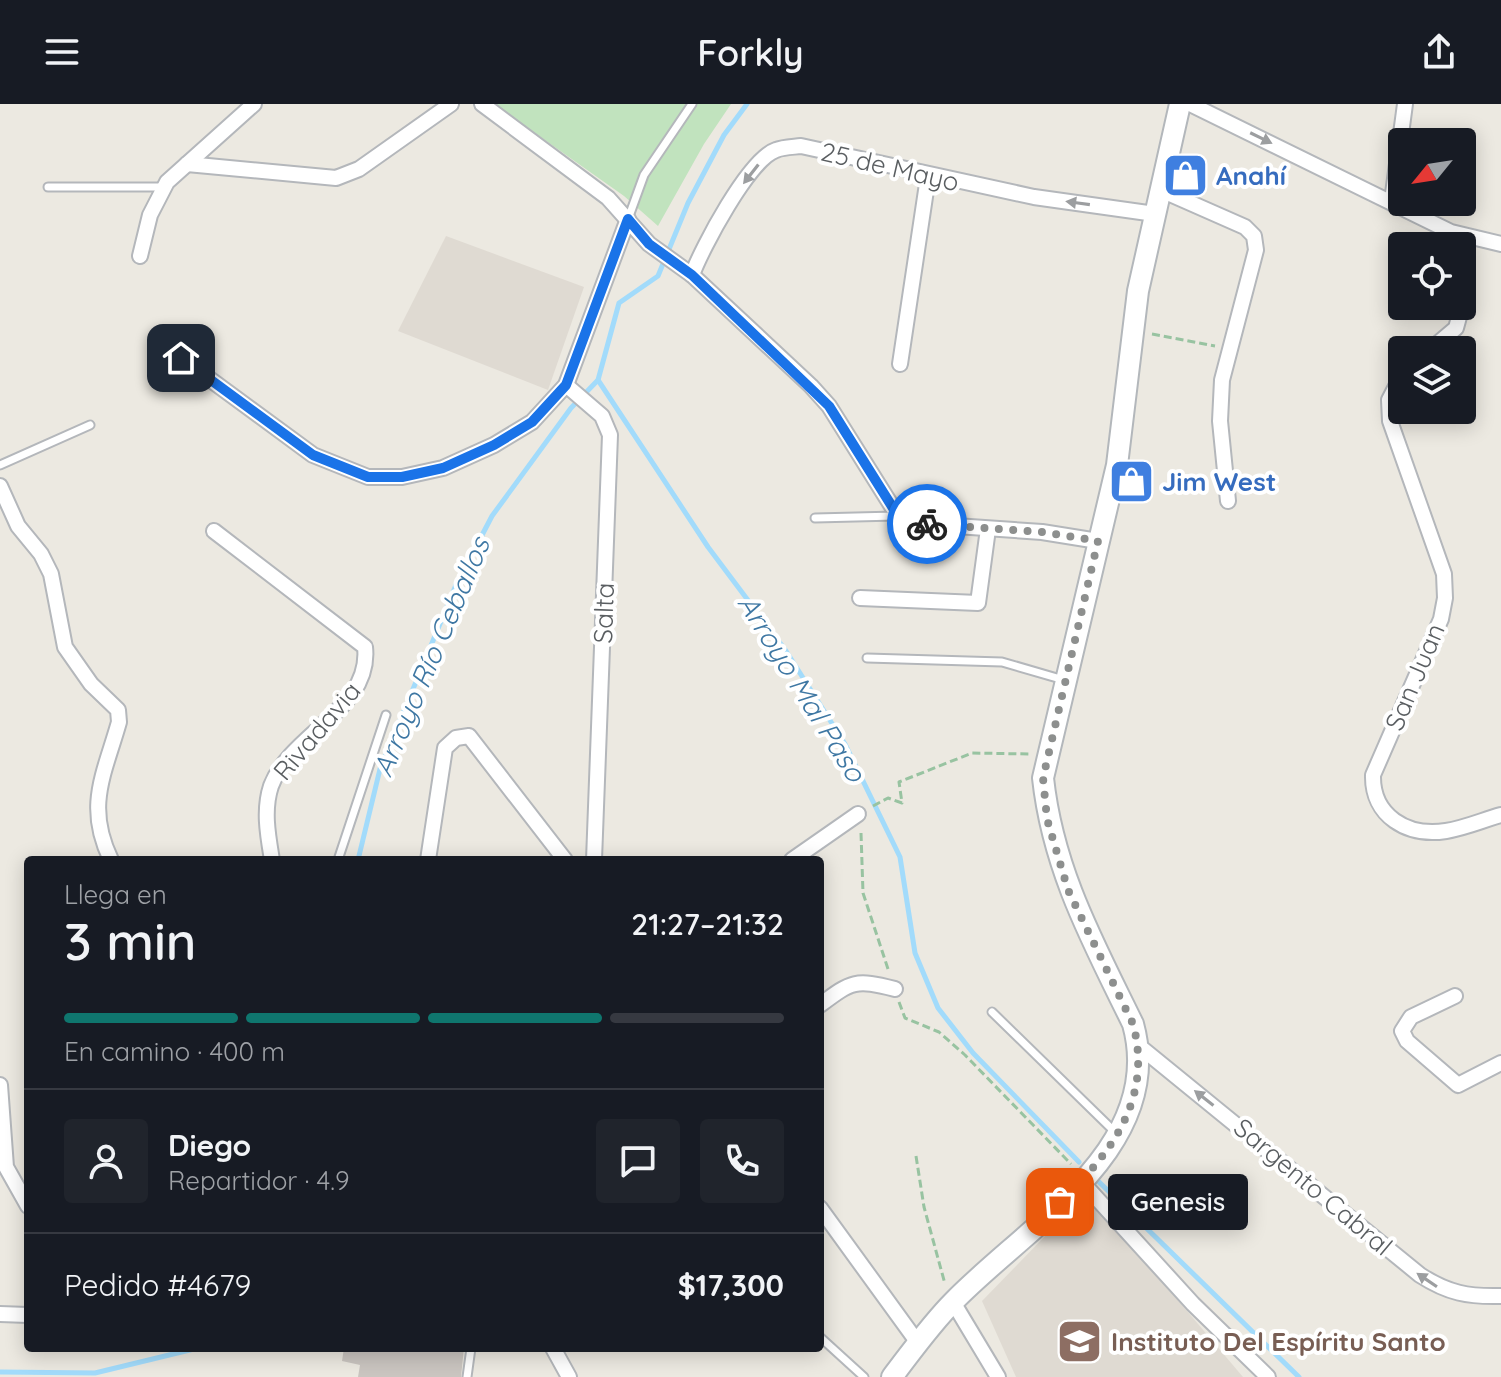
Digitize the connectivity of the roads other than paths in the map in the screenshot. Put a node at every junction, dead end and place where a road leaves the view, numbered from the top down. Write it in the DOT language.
graph roads {
  1 [pos="254,104"];
  2 [pos="451,104"];
  3 [pos="482,104"];
  4 [pos="692,104"];
  5 [pos="1180,104"];
  6 [pos="1190,104"];
  7 [pos="1405,104"];
  8 [pos="1402,128"];
  9 [pos="187,164"];
  10 [pos="928,177"];
  11 [pos="48,187"];
  12 [pos="164,187"];
  13 [pos="1161,190"];
  14 [pos="1388,199"];
  15 [pos="1155,214"];
  16 [pos="1416,216"];
  17 [pos="628,219"];
  18 [pos="1442,232"];
  19 [pos="1476,241"];
  20 [pos="1501,244"];
  21 [pos="140,256"];
  22 [pos="687,272"];
  23 [pos="1458,320"];
  24 [pos="1447,336"];
  25 [pos="181,358"];
  26 [pos="900,364"];
  27 [pos="566,385"];
  28 [pos="1391,424"];
  29 [pos="90,425"];
  30 [pos="0,465"];
  31 [pos="0,486"];
  32 [pos="1228,501"];
  33 [pos="898,516"];
  34 [pos="815,518"];
  35 [pos="988,529"];
  36 [pos="214,531"];
  37 [pos="1098,541"];
  38 [pos="860,598"];
  39 [pos="867,658"];
  40 [pos="1064,680"];
  41 [pos="386,715"];
  42 [pos="861,813"];
  43 [pos="1501,815"];
  44 [pos="109,856"];
  45 [pos="271,856"];
  46 [pos="339,856"];
  47 [pos="429,856"];
  48 [pos="562,856"];
  49 [pos="594,856"];
  50 [pos="798,856"];
  51 [pos="895,989"];
  52 [pos="1455,996"];
  53 [pos="824,1002"];
  54 [pos="992,1012"];
  55 [pos="1139,1046"];
  56 [pos="1501,1063"];
  57 [pos="0,1085"];
  58 [pos="1118,1135"];
  59 [pos="1081,1181"];
  60 [pos="24,1199"];
  61 [pos="824,1214"];
  62 [pos="1501,1296"];
  63 [pos="953,1302"];
  64 [pos="0,1314"];
  65 [pos="24,1315"];
  66 [pos="824,1341"];
  67 [pos="918,1343"];
  68 [pos="470,1352"];
  69 [pos="555,1352"];
  70 [pos="467,1377"];
  71 [pos="569,1377"];
  72 [pos="864,1377"];
  73 [pos="892,1377"];
  74 [pos="998,1377"];
  75 [pos="1268,1377"];
  1 -- 9 [label="street"];
  2 -- 9 [label="street"];
  3 -- 17 [label="street"];
  4 -- 17 [label="lane"];
  5 -- 13 [label="main road"];
  6 -- 14 [label="street, one-way"];
  7 -- 8 [label="street"];
  9 -- 12 [label="street"];
  15 -- 10 [label="street, 25 de Mayo, one-way"];
  10 -- 22 [label="street, 25 de Mayo, one-way"];
  10 -- 26 [label="street"];
  11 -- 12 [label="lane"];
  12 -- 21 [label="street"];
  13 -- 15 [label="main road"];
  13 -- 32 [label="street"];
  15 -- 37 [label="main road"];
  16 -- 18 [label="street"];
  17 -- 22 [label="street"];
  17 -- 27 [label="street"];
  19 -- 20 [label="street"];
  22 -- 33 [label="street"];
  23 -- 24 [label="street"];
  25 -- 27 [label="street"];
  27 -- 49 [label="street, Salta"];
  28 -- 43 [label="street, San Juan"];
  29 -- 30 [label="lane"];
  31 -- 44 [label="street"];
  33 -- 34 [label="lane"];
  33 -- 35 [label="street"];
  35 -- 37 [label="street"];
  35 -- 38 [label="street"];
  36 -- 45 [label="street, Rivadavia"];
  37 -- 40 [label="main road"];
  39 -- 40 [label="lane"];
  40 -- 55 [label="main road"];
  41 -- 46 [label="lane"];
  42 -- 50 [label="street"];
  47 -- 48 [label="street"];
  51 -- 53 [label="street"];
  52 -- 56 [label="street"];
  54 -- 58 [label="lane"];
  55 -- 58 [label="main road"];
  62 -- 55 [label="street, Sargento Cabral, one-way"];
  57 -- 60 [label="street"];
  58 -- 59 [label="main road"];
  59 -- 63 [label="main road"];
  59 -- 75 [label="street"];
  61 -- 67 [label="street"];
  63 -- 67 [label="main road"];
  63 -- 74 [label="street"];
  64 -- 65 [label="street"];
  66 -- 72 [label="lane"];
  67 -- 73 [label="main road"];
  68 -- 70 [label="lane"];
  69 -- 71 [label="street"];
}
